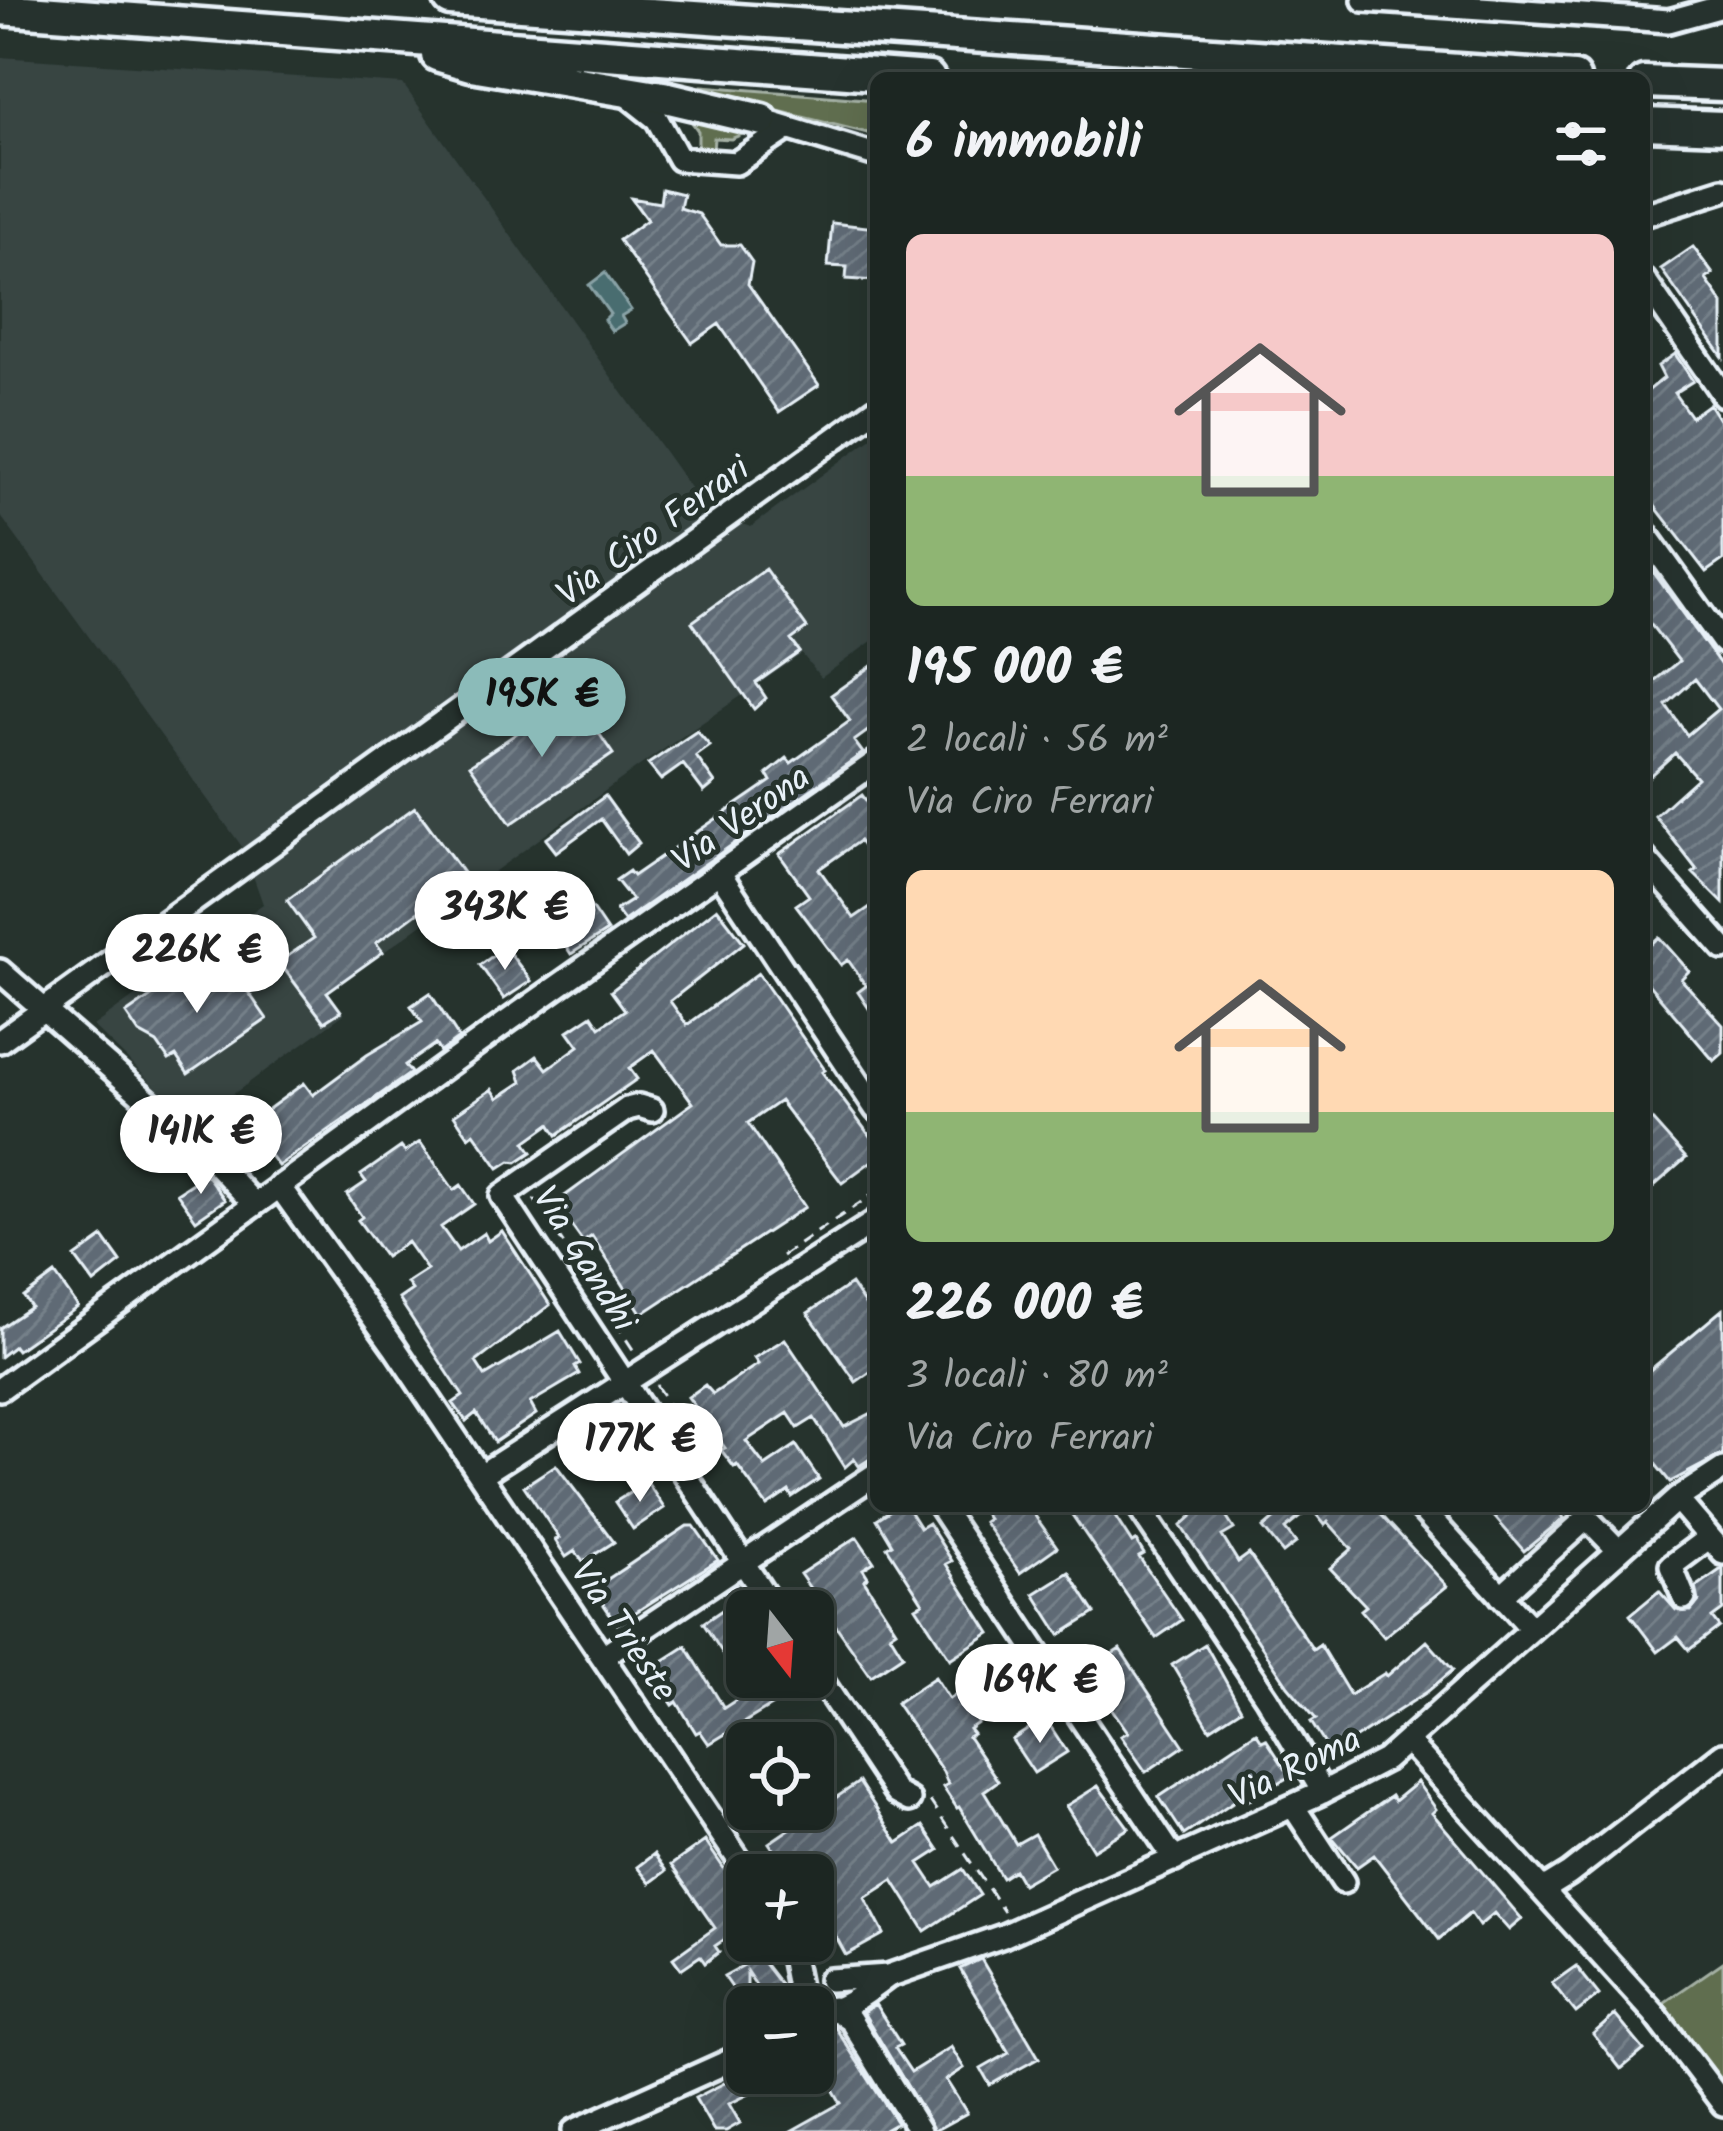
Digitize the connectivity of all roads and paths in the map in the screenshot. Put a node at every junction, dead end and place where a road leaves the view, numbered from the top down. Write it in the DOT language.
graph roads {
  1 [pos="450,0"];
  2 [pos="1364,0"];
  3 [pos="1723,2"];
  4 [pos="0,9"];
  5 [pos="374,37"];
  6 [pos="1488,72"];
  7 [pos="870,74"];
  8 [pos="1650,82"];
  9 [pos="1723,86"];
  10 [pos="617,89"];
  11 [pos="775,124"];
  12 [pos="1650,124"];
  13 [pos="1713,127"];
  14 [pos="1650,134"];
  15 [pos="870,153"];
  16 [pos="1723,190"];
  17 [pos="1650,213"];
  18 [pos="1650,289"];
  19 [pos="1723,395"];
  20 [pos="870,413"];
  21 [pos="1650,540"];
  22 [pos="1723,642"];
  23 [pos="870,766"];
  24 [pos="1650,865"];
  25 [pos="719,872"];
  26 [pos="1723,948"];
  27 [pos="0,970"];
  28 [pos="46,1010"];
  29 [pos="0,1041"];
  30 [pos="870,1100"];
  31 [pos="652,1110"];
  32 [pos="522,1182"];
  33 [pos="279,1186"];
  34 [pos="254,1204"];
  35 [pos="870,1225"];
  36 [pos="636,1354"];
  37 [pos="625,1382"];
  38 [pos="0,1389"];
  39 [pos="1723,1468"];
  40 [pos="481,1475"];
  41 [pos="870,1478"];
  42 [pos="1676,1499"];
  43 [pos="944,1512"];
  44 [pos="1142,1512"];
  45 [pos="1424,1512"];
  46 [pos="1718,1548"];
  47 [pos="1619,1551"];
  48 [pos="744,1563"];
  49 [pos="762,1590"];
  50 [pos="1501,1596"];
  51 [pos="1684,1598"];
  52 [pos="1532,1628"];
  53 [pos="603,1656"];
  54 [pos="833,1698"];
  55 [pos="1407,1741"];
  56 [pos="1723,1754"];
  57 [pos="1323,1792"];
  58 [pos="908,1799"];
  59 [pos="1293,1806"];
  60 [pos="735,1854"];
  61 [pos="1175,1860"];
  62 [pos="1342,1882"];
  63 [pos="1543,1890"];
  64 [pos="1016,1930"];
  65 [pos="834,2003"];
  66 [pos="834,2011"];
  67 [pos="726,2062"];
  68 [pos="1723,2104"];
  69 [pos="574,2131"];
  70 [pos="920,2131"];
  1 -- 6 [label="highway"];
  2 -- 3 [label="street"];
  4 -- 5 [label="highway"];
  5 -- 7 [label="highway"];
  5 -- 10 [label="highway"];
  8 -- 9 [label="highway"];
  10 -- 11 [label="highway"];
  10 -- 11 [label="street"];
  11 -- 15 [label="street"];
  12 -- 13 [label="highway"];
  13 -- 14 [label="highway"];
  16 -- 17 [label="street"];
  18 -- 19 [label="street"];
  20 -- 28 [label="street, Via Ciro Ferrari"];
  21 -- 22 [label="street"];
  23 -- 25 [label="street, Via Verona"];
  24 -- 26 [label="street"];
  25 -- 30 [label="street"];
  25 -- 33 [label="street, Via Verona"];
  27 -- 28 [label="street"];
  28 -- 29 [label="street, Via Ciro Ferrari"];
  28 -- 34 [label="street"];
  31 -- 32 [label="street, Via Gandhi"];
  32 -- 36 [label="path"];
  32 -- 37 [label="street, Via Gandhi"];
  33 -- 34 [label="street, Via Verona"];
  33 -- 40 [label="street, Via Trieste"];
  34 -- 38 [label="street, Via Verona"];
  35 -- 37 [label="street"];
  37 -- 40 [label="street"];
  37 -- 48 [label="street"];
  39 -- 42 [label="street, Via Roma"];
  40 -- 53 [label="street, Via Trieste"];
  41 -- 48 [label="street"];
  42 -- 46 [label="street"];
  42 -- 47 [label="street, Via Roma"];
  43 -- 61 [label="street"];
  44 -- 57 [label="street"];
  45 -- 50 [label="street"];
  46 -- 51 [label="street"];
  47 -- 50 [label="street"];
  47 -- 52 [label="street, Via Roma"];
  48 -- 49 [label="street"];
  48 -- 53 [label="street"];
  50 -- 52 [label="street"];
  52 -- 55 [label="street, Via Roma"];
  53 -- 60 [label="street, Via Trieste"];
  54 -- 58 [label="street"];
  55 -- 57 [label="street, Via Roma"];
  55 -- 63 [label="street"];
  56 -- 63 [label="street"];
  57 -- 59 [label="street, Via Roma"];
  58 -- 64 [label="path"];
  59 -- 61 [label="street, Via Roma"];
  59 -- 62 [label="street"];
  61 -- 64 [label="street, Via Roma"];
  63 -- 68 [label="street"];
  64 -- 65 [label="street, Via Roma"];
  66 -- 70 [label="street"];
  67 -- 69 [label="street"];
}
